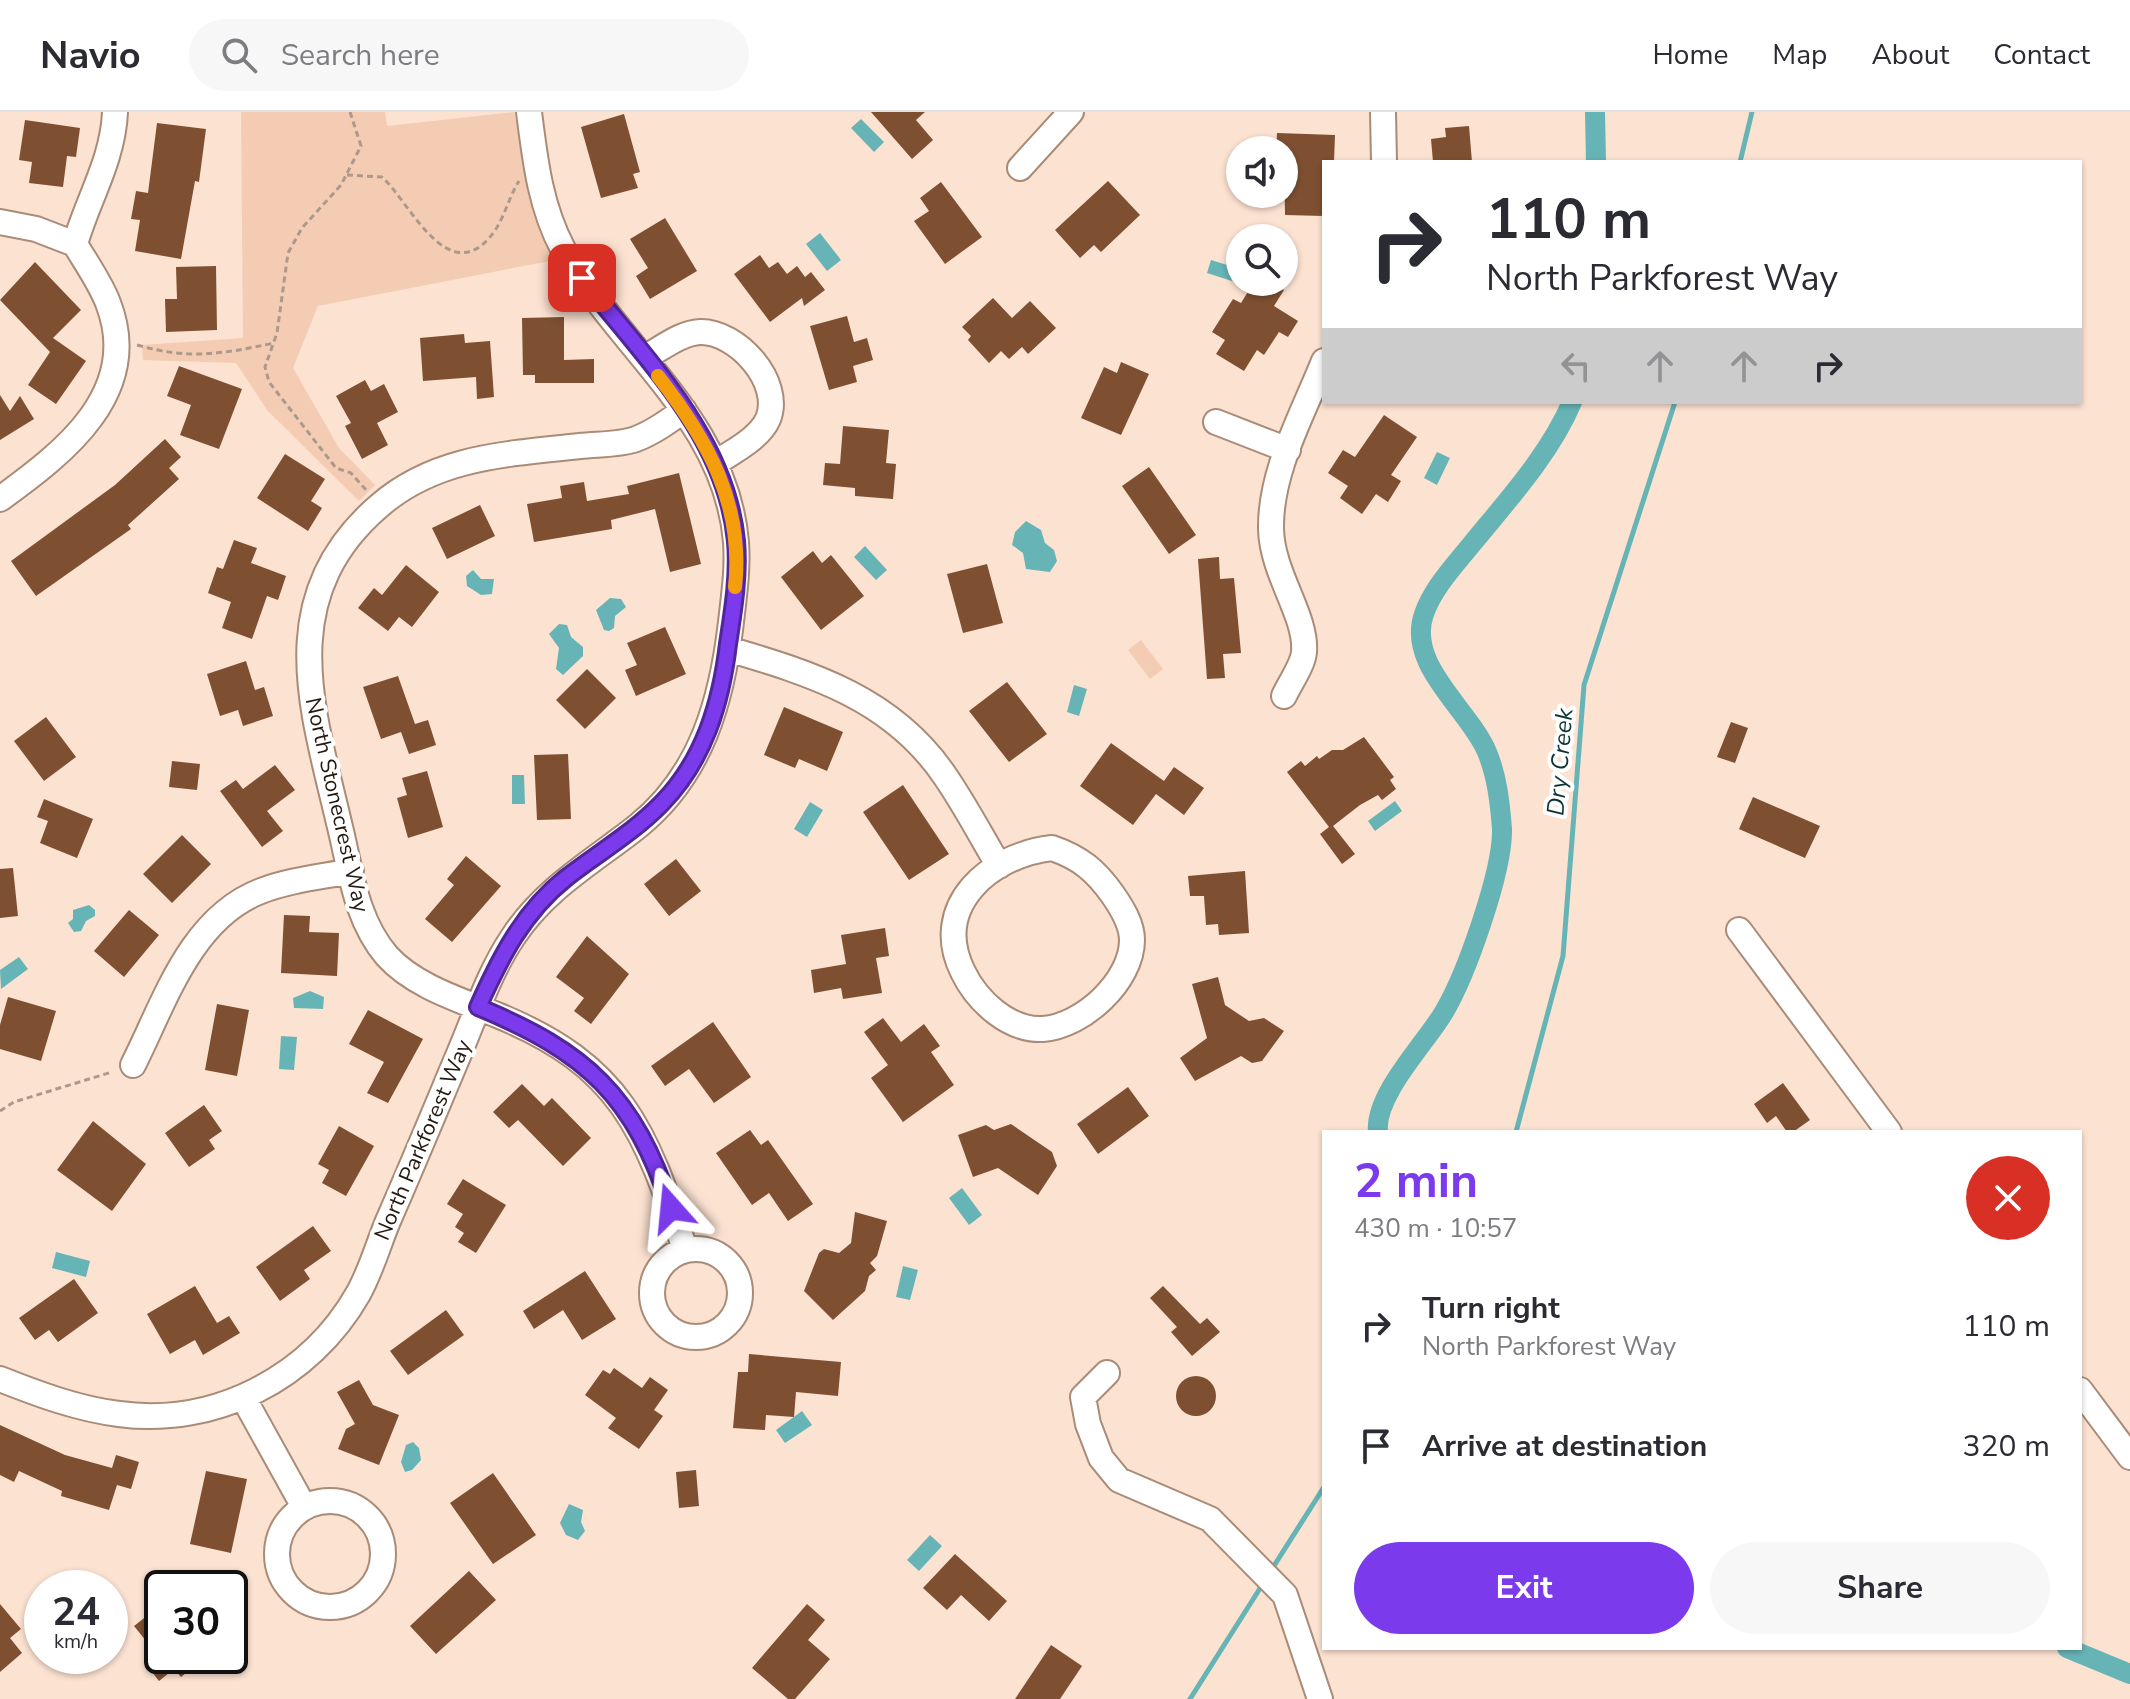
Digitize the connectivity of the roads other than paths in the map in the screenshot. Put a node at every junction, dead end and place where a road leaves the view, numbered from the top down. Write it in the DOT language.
graph roads {
  1 [pos="115,112"];
  2 [pos="529,112"];
  3 [pos="1071,112"];
  4 [pos="1383,112"];
  5 [pos="1384,160"];
  6 [pos="1020,168"];
  7 [pos="0,222"];
  8 [pos="75,244"];
  9 [pos="644,358"];
  10 [pos="1322,366"];
  11 [pos="684,410"];
  12 [pos="1216,422"];
  13 [pos="1288,450"];
  14 [pos="716,463"];
  15 [pos="0,499"];
  16 [pos="728,649"];
  17 [pos="1284,696"];
  18 [pos="999,866"];
  19 [pos="351,871"];
  20 [pos="1739,930"];
  21 [pos="478,1007"];
  22 [pos="133,1065"];
  23 [pos="1888,1130"];
  24 [pos="685,1249"];
  25 [pos="1107,1373"];
  26 [pos="0,1379"];
  27 [pos="2082,1393"];
  28 [pos="243,1397"];
  29 [pos="2130,1457"];
  30 [pos="304,1507"];
  31 [pos="1320,1699"];
  1 -- 8 [label="street"];
  2 -- 9 [label="street, North Parkforest Way"];
  3 -- 6 [label="street"];
  4 -- 5 [label="street"];
  7 -- 8 [label="street"];
  8 -- 15 [label="street"];
  9 -- 11 [label="street, North Parkforest Way"];
  9 -- 14 [label="street"];
  10 -- 13 [label="street"];
  11 -- 14 [label="street, North Parkforest Way"];
  11 -- 19 [label="street, North Stonecrest Way"];
  12 -- 13 [label="street"];
  13 -- 17 [label="street"];
  14 -- 16 [label="street, North Parkforest Way"];
  16 -- 18 [label="street"];
  16 -- 21 [label="street, North Parkforest Way"];
  18 -- 18 [label="street"];
  19 -- 21 [label="street, North Stonecrest Way"];
  19 -- 22 [label="street"];
  20 -- 23 [label="street"];
  21 -- 24 [label="street, North Stonecrest Way"];
  21 -- 28 [label="street, North Parkforest Way"];
  25 -- 31 [label="street"];
  26 -- 28 [label="street, North Parkforest Way"];
  27 -- 29 [label="street"];
  28 -- 30 [label="street"];
  30 -- 30 [label="street"];
}
